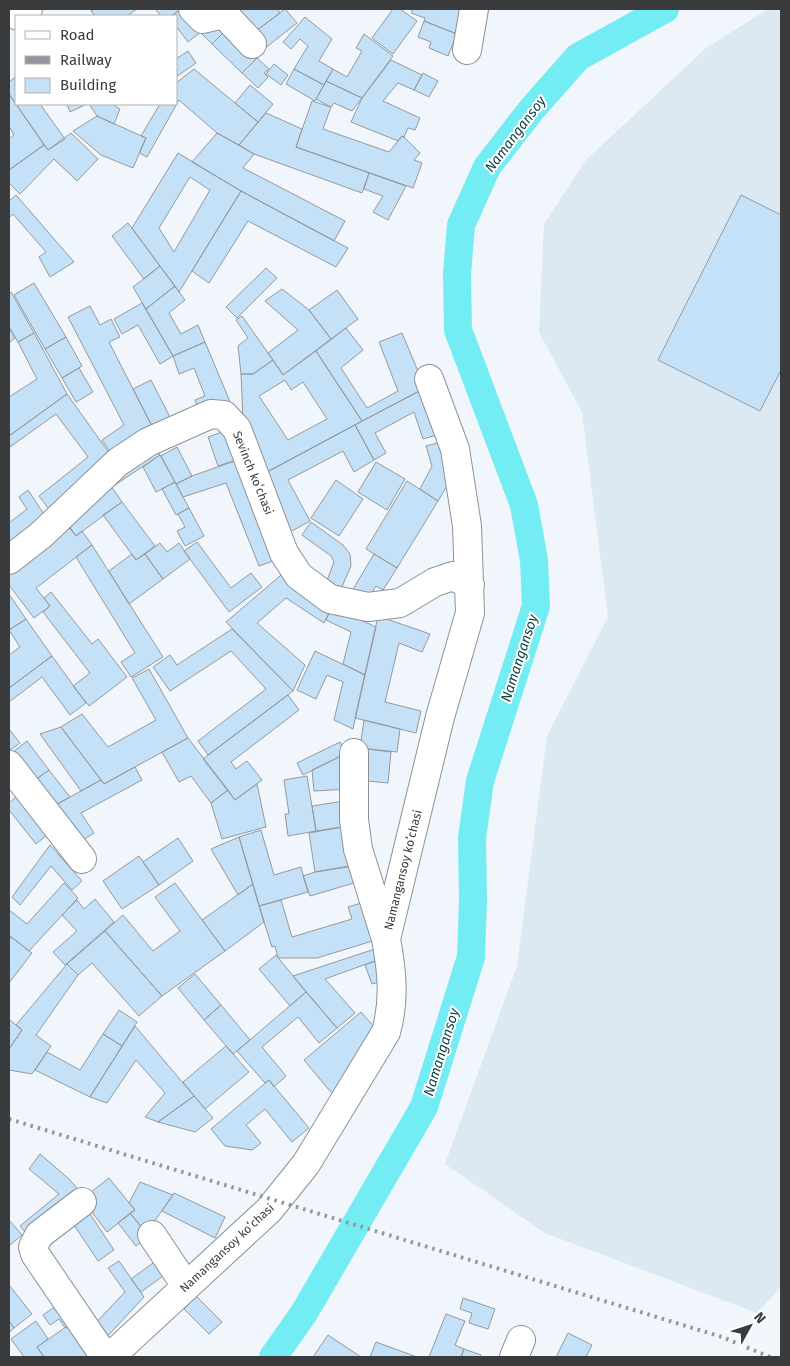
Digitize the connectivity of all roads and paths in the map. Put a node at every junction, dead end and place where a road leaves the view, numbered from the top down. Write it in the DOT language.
graph roads {
  1 [pos="193,9"];
  2 [pos="474,9"];
  3 [pos="252,44"];
  4 [pos="467,50"];
  5 [pos="429,379"];
  6 [pos="9,560"];
  7 [pos="470,585"];
  8 [pos="354,753"];
  9 [pos="9,765"];
  10 [pos="82,859"];
  11 [pos="386,939"];
  12 [pos="82,1202"];
  13 [pos="152,1235"];
  14 [pos="186,1286"];
  15 [pos="105,1357"];
  16 [pos="110,1357"];
  1 -- 3 [label="street"];
  2 -- 4 [label="street"];
  5 -- 7 [label="street, Namangansoy koʻchasi"];
  6 -- 7 [label="street, Sevinch koʻchasi"];
  7 -- 11 [label="street, Namangansoy koʻchasi"];
  8 -- 11 [label="street"];
  9 -- 10 [label="street"];
  11 -- 14 [label="street, Namangansoy koʻchasi"];
  12 -- 15 [label="street"];
  13 -- 14 [label="street"];
  14 -- 16 [label="street, Namangansoy koʻchasi"];
}
